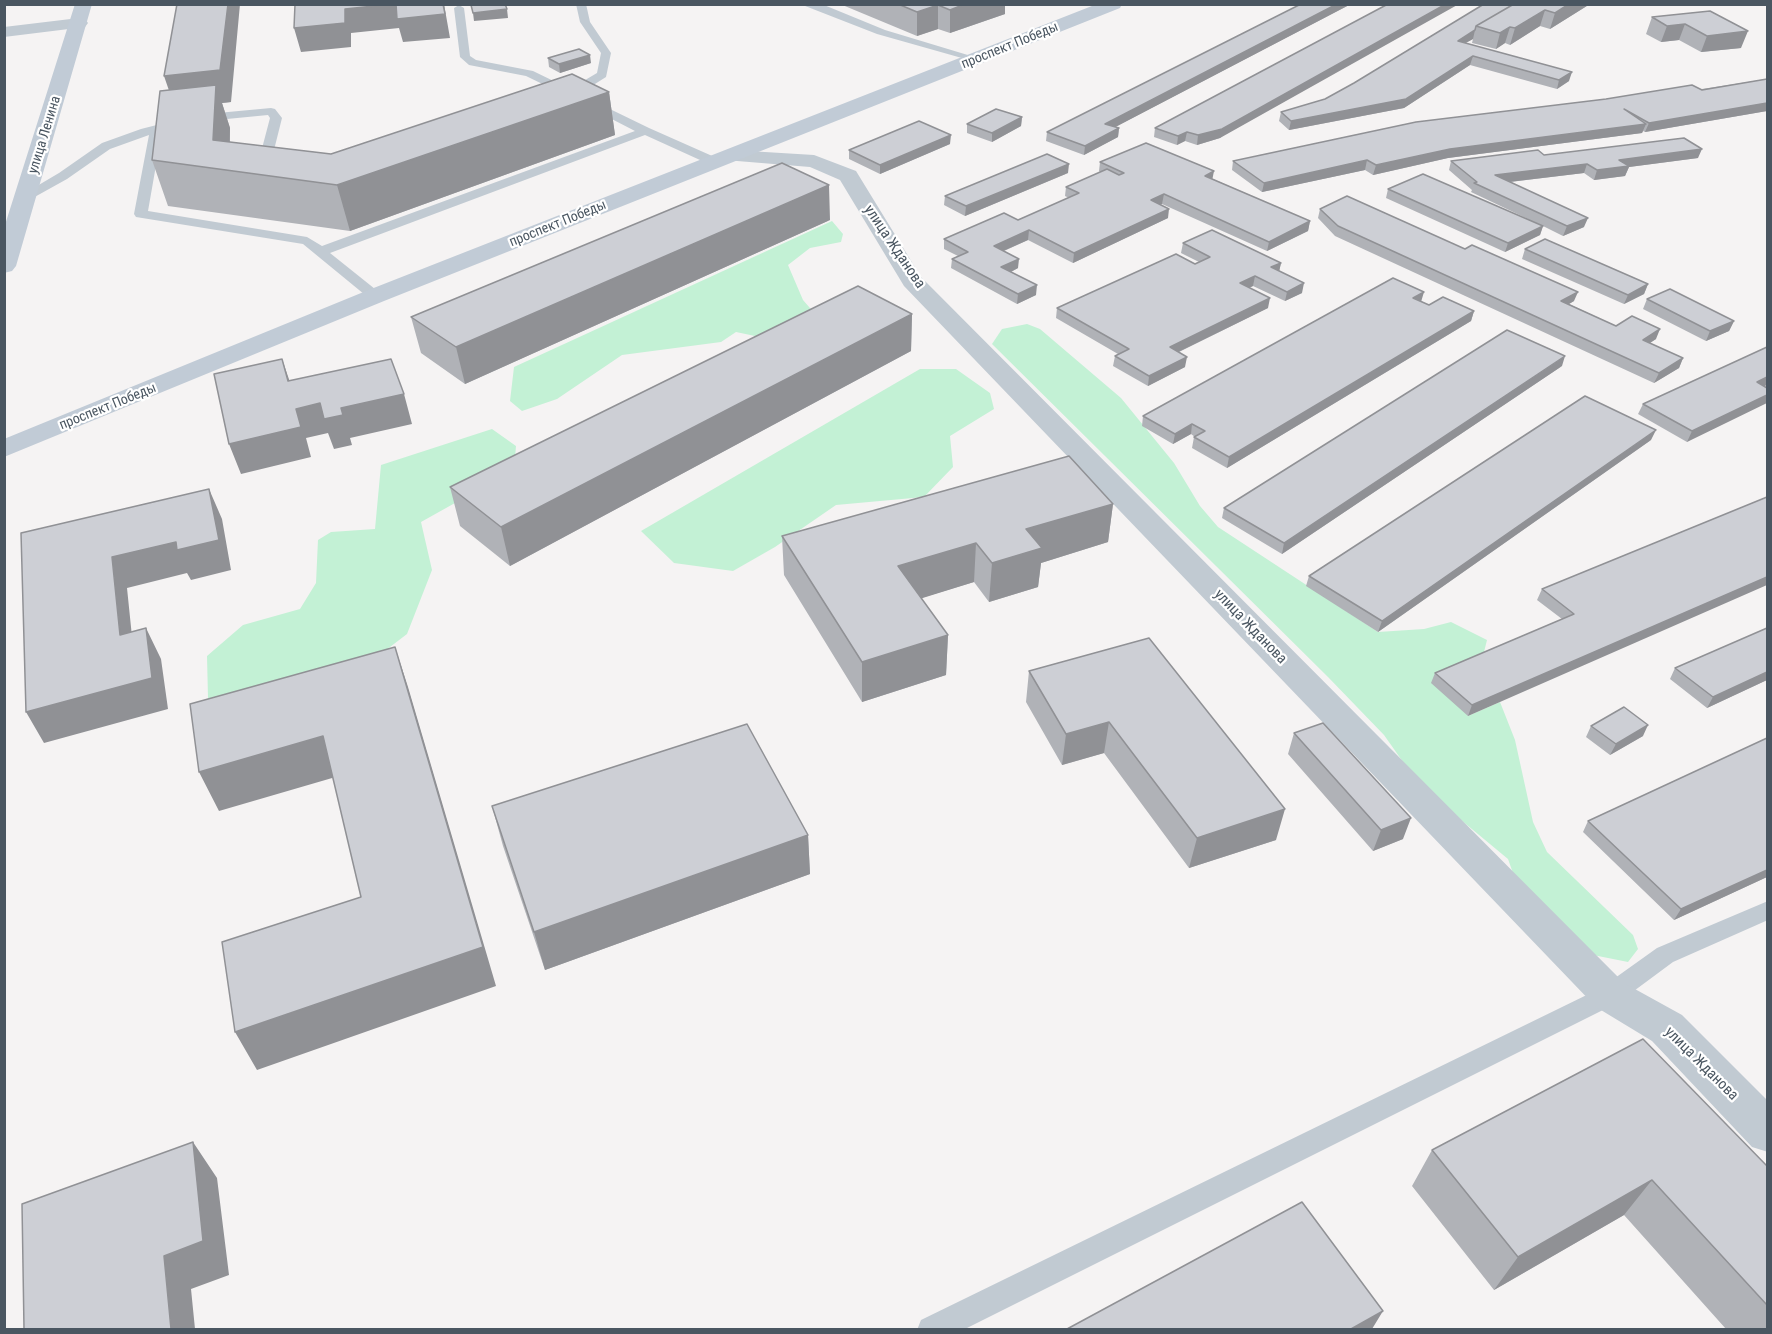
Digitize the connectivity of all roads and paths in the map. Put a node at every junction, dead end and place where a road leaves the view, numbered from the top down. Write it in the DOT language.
graph roads {
  1 [pos="581,4"];
  2 [pos="805,4"];
  3 [pos="1114,4"];
  4 [pos="459,8"];
  5 [pos="82,14"];
  6 [pos="4,32"];
  7 [pos="976,59"];
  8 [pos="574,94"];
  9 [pos="551,102"];
  10 [pos="156,129"];
  11 [pos="645,131"];
  12 [pos="723,159"];
  13 [pos="287,162"];
  14 [pos="26,196"];
  15 [pos="319,252"];
  16 [pos="4,266"];
  17 [pos="375,296"];
  18 [pos="4,449"];
  19 [pos="1767,910"];
  20 [pos="1610,995"];
  21 [pos="1767,1132"];
  22 [pos="931,1329"];
  1 -- 8 [label="lane"];
  2 -- 7 [label="lane"];
  3 -- 7 [label="street, проспект Победы"];
  4 -- 8 [label="lane"];
  5 -- 6 [label="street"];
  5 -- 14 [label="street, улица Ленина"];
  7 -- 12 [label="street, проспект Победы"];
  8 -- 9 [label="lane"];
  8 -- 11 [label="lane"];
  10 -- 13 [label="lane"];
  10 -- 14 [label="lane"];
  10 -- 15 [label="lane"];
  11 -- 12 [label="lane"];
  11 -- 15 [label="lane"];
  12 -- 17 [label="street, проспект Победы"];
  12 -- 20 [label="street, улица Жданова"];
  14 -- 16 [label="street, улица Ленина"];
  15 -- 17 [label="lane"];
  17 -- 18 [label="street, проспект Победы"];
  19 -- 20 [label="lane"];
  20 -- 21 [label="street, улица Жданова"];
  20 -- 22 [label="lane"];
}
